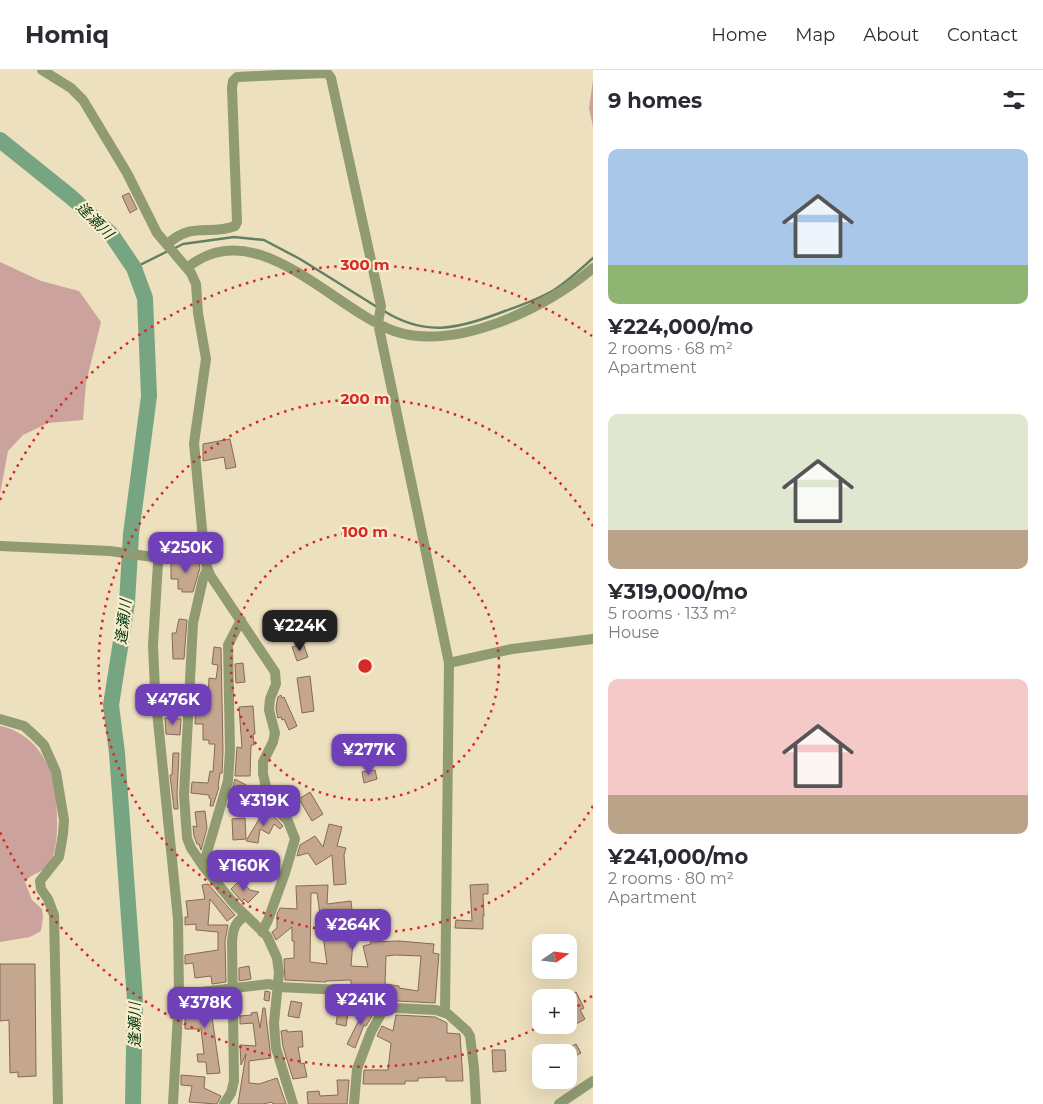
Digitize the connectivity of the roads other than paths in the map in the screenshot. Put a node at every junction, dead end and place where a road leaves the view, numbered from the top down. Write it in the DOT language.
graph roads {
  1 [pos="42,70"];
  2 [pos="275,72"];
  3 [pos="329,72"];
  4 [pos="168,246"];
  5 [pos="187,268"];
  6 [pos="593,268"];
  7 [pos="379,315"];
  8 [pos="0,546"];
  9 [pos="203,552"];
  10 [pos="156,558"];
  11 [pos="207,569"];
  12 [pos="241,620"];
  13 [pos="593,639"];
  14 [pos="449,663"];
  15 [pos="0,719"];
  16 [pos="184,810"];
  17 [pos="166,813"];
  18 [pos="203,866"];
  19 [pos="245,916"];
  20 [pos="262,932"];
  21 [pos="233,987"];
  22 [pos="278,987"];
  23 [pos="179,996"];
  24 [pos="386,1005"];
  25 [pos="444,1012"];
  26 [pos="593,1081"];
  27 [pos="564,1103"];
  28 [pos="58,1104"];
  29 [pos="172,1104"];
  30 [pos="224,1104"];
  31 [pos="293,1104"];
  32 [pos="354,1104"];
  33 [pos="476,1104"];
  1 -- 4 [label="street"];
  2 -- 3 [label="street"];
  2 -- 4 [label="street"];
  3 -- 7 [label="street"];
  4 -- 5 [label="street"];
  5 -- 7 [label="street"];
  5 -- 9 [label="street"];
  6 -- 7 [label="street"];
  7 -- 14 [label="street"];
  8 -- 10 [label="street"];
  9 -- 10 [label="street"];
  9 -- 11 [label="street"];
  10 -- 17 [label="street"];
  11 -- 12 [label="street"];
  11 -- 16 [label="street"];
  12 -- 18 [label="street"];
  12 -- 20 [label="street"];
  13 -- 14 [label="street"];
  14 -- 25 [label="street"];
  15 -- 28 [label="street"];
  16 -- 17 [label="street"];
  16 -- 18 [label="street"];
  17 -- 23 [label="street"];
  18 -- 19 [label="street"];
  19 -- 20 [label="street"];
  19 -- 21 [label="street"];
  20 -- 22 [label="street"];
  21 -- 22 [label="street"];
  21 -- 23 [label="street"];
  21 -- 30 [label="street"];
  22 -- 24 [label="street"];
  22 -- 31 [label="street"];
  23 -- 29 [label="street"];
  24 -- 25 [label="street"];
  24 -- 32 [label="street"];
  25 -- 33 [label="street"];
  26 -- 27 [label="street"];
}
